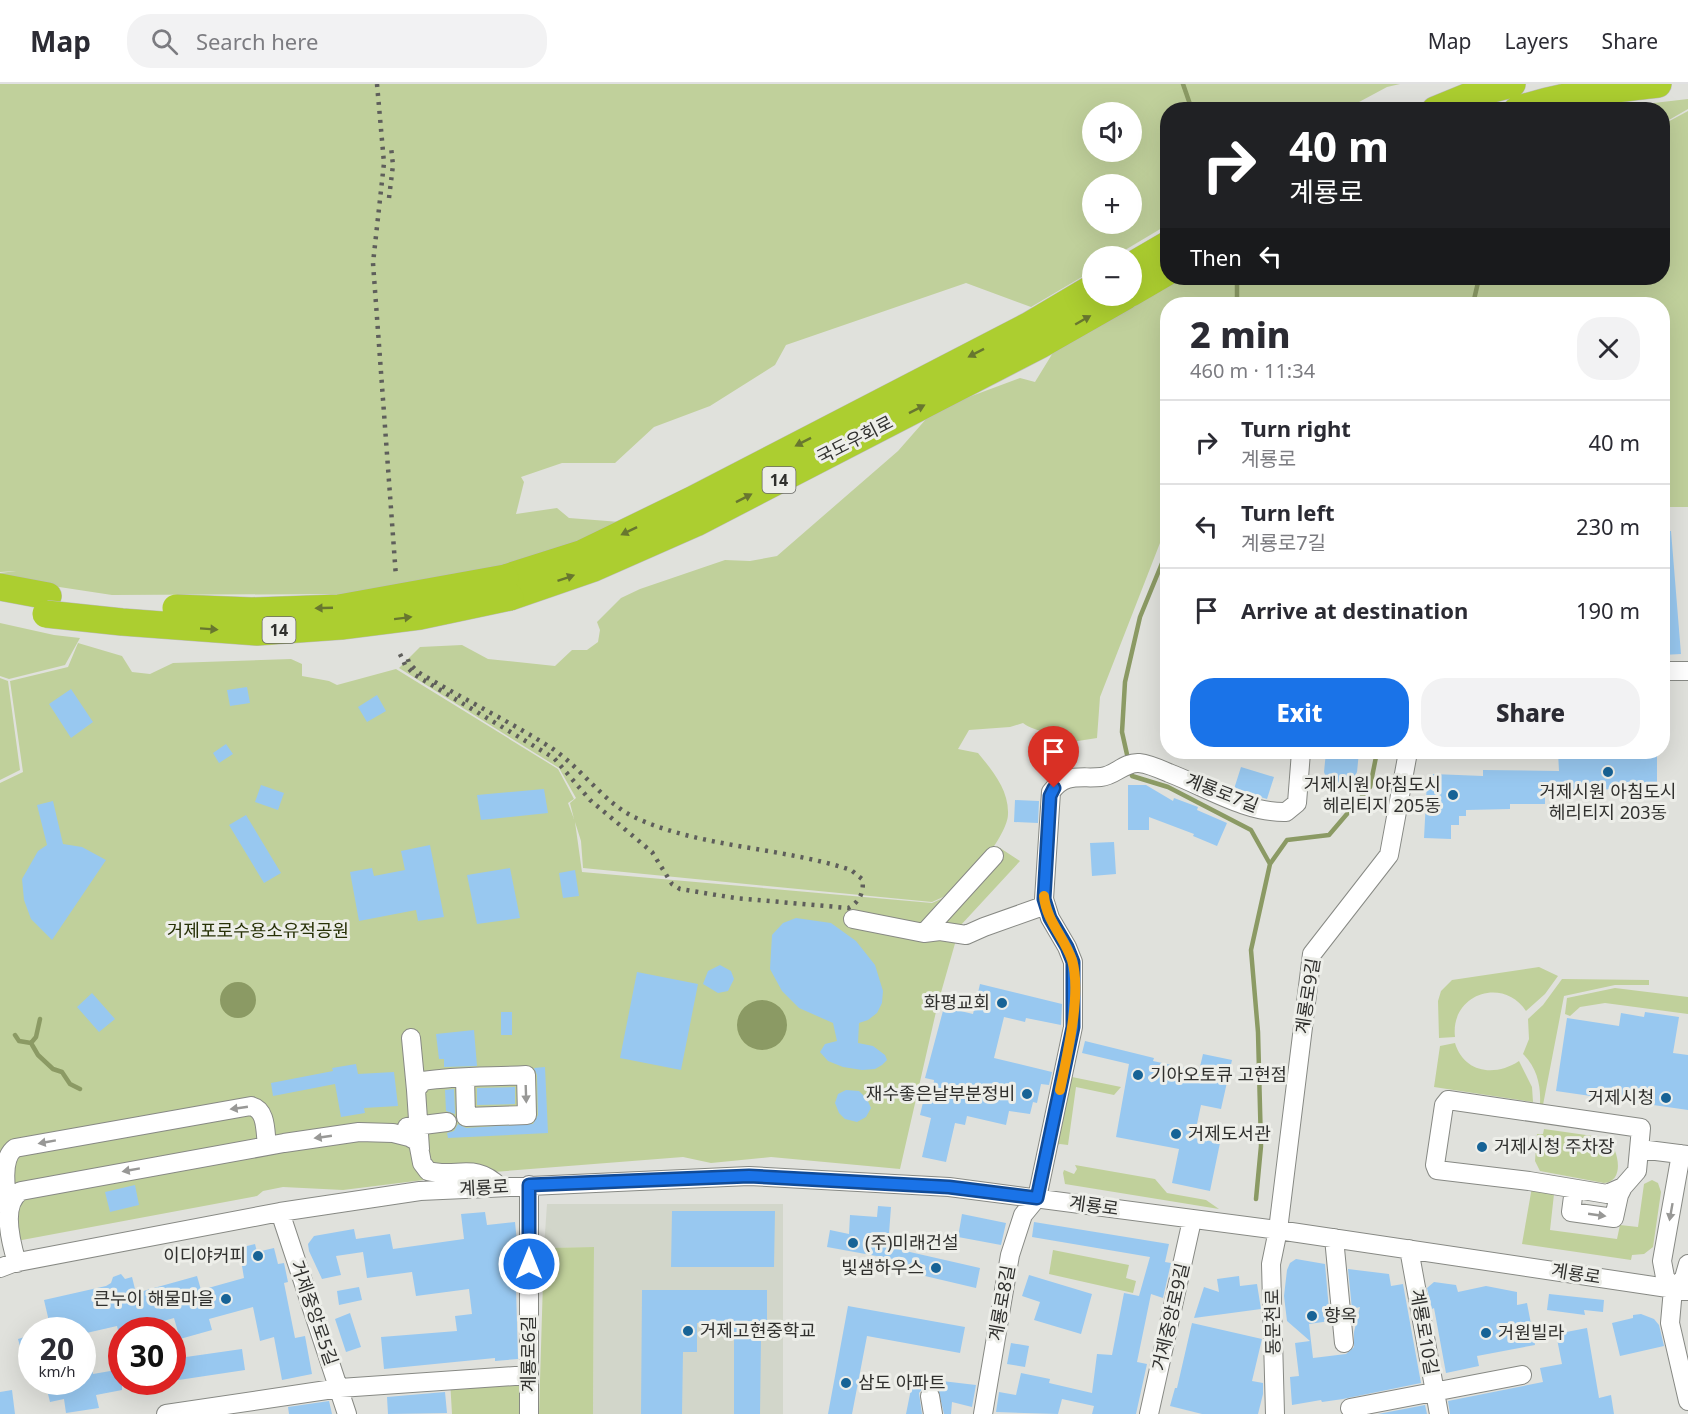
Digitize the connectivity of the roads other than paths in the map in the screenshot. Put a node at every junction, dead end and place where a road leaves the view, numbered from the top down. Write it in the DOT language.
graph roads {
  1 [pos="1512,84"];
  2 [pos="1658,84"];
  3 [pos="1454,102"];
  4 [pos="1544,102"];
  5 [pos="1160,248"];
  6 [pos="1142,259"];
  7 [pos="1160,276"];
  8 [pos="1142,287"];
  9 [pos="1082,296"];
  10 [pos="1102,306"];
  11 [pos="1034,335"];
  12 [pos="0,587"];
  13 [pos="0,604"];
  14 [pos="47,605"];
  15 [pos="1670,671"];
  16 [pos="1688,671"];
  17 [pos="1300,759"];
  18 [pos="1406,759"];
  19 [pos="994,856"];
  20 [pos="1046,905"];
  21 [pos="853,919"];
  22 [pos="924,933"];
  23 [pos="411,1038"];
  24 [pos="465,1078"];
  25 [pos="416,1090"];
  26 [pos="414,1121"];
  27 [pos="360,1132"];
  28 [pos="267,1146"];
  29 [pos="1640,1149"];
  30 [pos="1685,1154"];
  31 [pos="421,1156"];
  32 [pos="529,1185"];
  33 [pos="500,1187"];
  34 [pos="1623,1187"];
  35 [pos="1574,1189"];
  36 [pos="427,1191"];
  37 [pos="1037,1198"];
  38 [pos="280,1212"];
  39 [pos="9,1214"];
  40 [pos="1192,1220"];
  41 [pos="1278,1230"];
  42 [pos="1334,1238"];
  43 [pos="1409,1249"];
  44 [pos="1688,1264"];
  45 [pos="8,1265"];
  46 [pos="1680,1290"];
  47 [pos="1344,1343"];
  48 [pos="529,1375"];
  49 [pos="1522,1375"];
  50 [pos="340,1389"];
  51 [pos="1434,1390"];
  52 [pos="930,1396"];
  53 [pos="1688,1401"];
  54 [pos="1350,1408"];
  55 [pos="166,1414"];
  56 [pos="347,1414"];
  57 [pos="529,1414"];
  58 [pos="933,1414"];
  59 [pos="982,1414"];
  60 [pos="1149,1414"];
  61 [pos="1275,1414"];
  62 [pos="1439,1414"];
  1 -- 3 [label="highway"];
  2 -- 4 [label="highway"];
  5 -- 6 [label="highway"];
  7 -- 8 [label="highway"];
  9 -- 11 [label="highway, 국도우회로 / 14"];
  11 -- 10 [label="highway, 국도우회로 / 14, one-way"];
  11 -- 14 [label="highway, 국도우회로 / 14, bridge"];
  12 -- 14 [label="highway, 14"];
  13 -- 14 [label="highway, 14"];
  15 -- 16 [label="street"];
  17 -- 20 [label="street, 계룡로7길"];
  18 -- 41 [label="street, 계룡로9길"];
  19 -- 22 [label="street"];
  20 -- 22 [label="street"];
  20 -- 37 [label="street, 계룡로7길"];
  21 -- 22 [label="street"];
  23 -- 25 [label="street"];
  24 -- 25 [label="street"];
  25 -- 26 [label="street"];
  26 -- 27 [label="street"];
  26 -- 31 [label="street"];
  26 -- 31 [label="street"];
  27 -- 28 [label="street, one-way"];
  27 -- 31 [label="street"];
  28 -- 39 [label="street, one-way"];
  28 -- 39 [label="street, one-way"];
  29 -- 30 [label="street"];
  29 -- 34 [label="street"];
  29 -- 35 [label="street"];
  30 -- 46 [label="street, one-way"];
  31 -- 33 [label="street"];
  31 -- 36 [label="street"];
  32 -- 33 [label="street, 계룡로"];
  32 -- 37 [label="street, 계룡로"];
  32 -- 48 [label="street, 계룡로6길"];
  33 -- 36 [label="street, 계룡로"];
  34 -- 35 [label="street"];
  35 -- 34 [label="street, one-way"];
  36 -- 38 [label="street, 계룡로"];
  37 -- 40 [label="street, 계룡로"];
  37 -- 59 [label="street, 계룡로8길"];
  38 -- 45 [label="street, 계룡로"];
  38 -- 50 [label="street, 거제중앙로5길"];
  39 -- 45 [label="street"];
  40 -- 41 [label="street, 계룡로"];
  40 -- 60 [label="street, 거제중앙로9길"];
  41 -- 42 [label="street, 계룡로"];
  41 -- 61 [label="street, 동문천로"];
  42 -- 43 [label="street, 계룡로"];
  42 -- 47 [label="street"];
  43 -- 46 [label="street, 계룡로"];
  43 -- 51 [label="street, 계룡로10길"];
  44 -- 46 [label="street"];
  46 -- 53 [label="street"];
  48 -- 50 [label="street"];
  48 -- 57 [label="street, 계룡로6길"];
  49 -- 51 [label="street"];
  50 -- 55 [label="street"];
  50 -- 56 [label="street, 거제중앙로5길"];
  51 -- 54 [label="street"];
  51 -- 62 [label="street, 계룡로10길"];
  52 -- 58 [label="street"];
}
